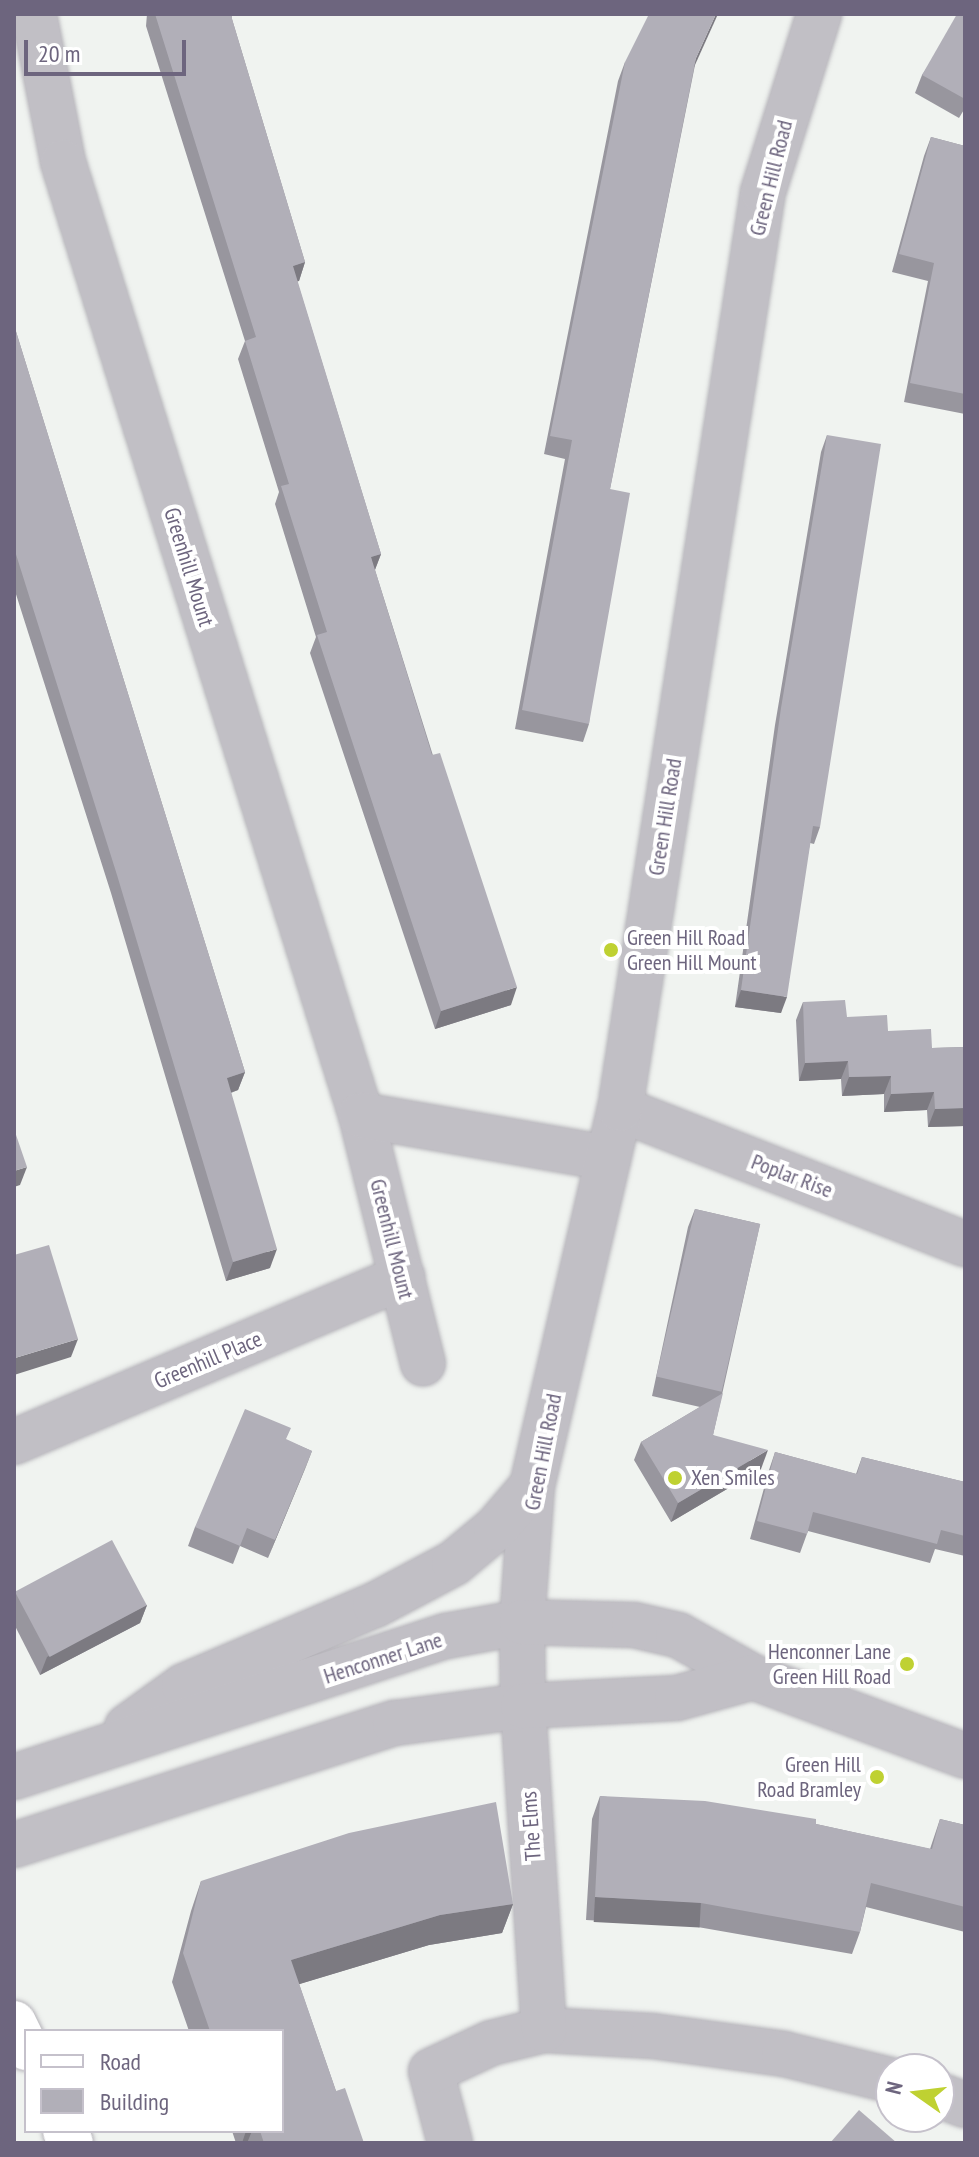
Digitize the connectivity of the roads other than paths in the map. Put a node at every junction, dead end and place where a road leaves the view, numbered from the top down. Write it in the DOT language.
graph roads {
  1 [pos="34,14"];
  2 [pos="819,14"];
  3 [pos="620,1109"];
  4 [pos="361,1115"];
  5 [pos="608,1158"];
  6 [pos="965,1244"];
  7 [pos="402,1277"];
  8 [pos="423,1363"];
  9 [pos="14,1442"];
  10 [pos="532,1486"];
  11 [pos="522,1622"];
  12 [pos="753,1677"];
  13 [pos="523,1706"];
  14 [pos="99,1747"];
  15 [pos="965,1756"];
  16 [pos="14,1777"];
  17 [pos="14,1845"];
  18 [pos="14,2023"];
  19 [pos="544,2030"];
  20 [pos="24,2044"];
  21 [pos="875,2076"];
  22 [pos="450,2143"];
  1 -- 4 [label="street, Greenhill Mount"];
  2 -- 3 [label="street, Green Hill Road"];
  3 -- 5 [label="street, Green Hill Road"];
  3 -- 6 [label="street, Poplar Rise"];
  4 -- 5 [label="street"];
  4 -- 7 [label="street, Greenhill Mount"];
  5 -- 10 [label="street, Green Hill Road"];
  7 -- 8 [label="street, Greenhill Mount"];
  7 -- 9 [label="street, Greenhill Place"];
  10 -- 11 [label="street, Green Hill Road"];
  10 -- 14 [label="street"];
  11 -- 12 [label="street, Henconner Lane"];
  11 -- 13 [label="street, The Elms"];
  11 -- 14 [label="street, Henconner Lane"];
  12 -- 13 [label="street"];
  12 -- 15 [label="street, Henconner Lane"];
  13 -- 17 [label="street"];
  13 -- 19 [label="street, The Elms"];
  14 -- 16 [label="street, Henconner Lane"];
  18 -- 20 [label="main road"];
  19 -- 21 [label="street"];
  19 -- 22 [label="street"];
}
